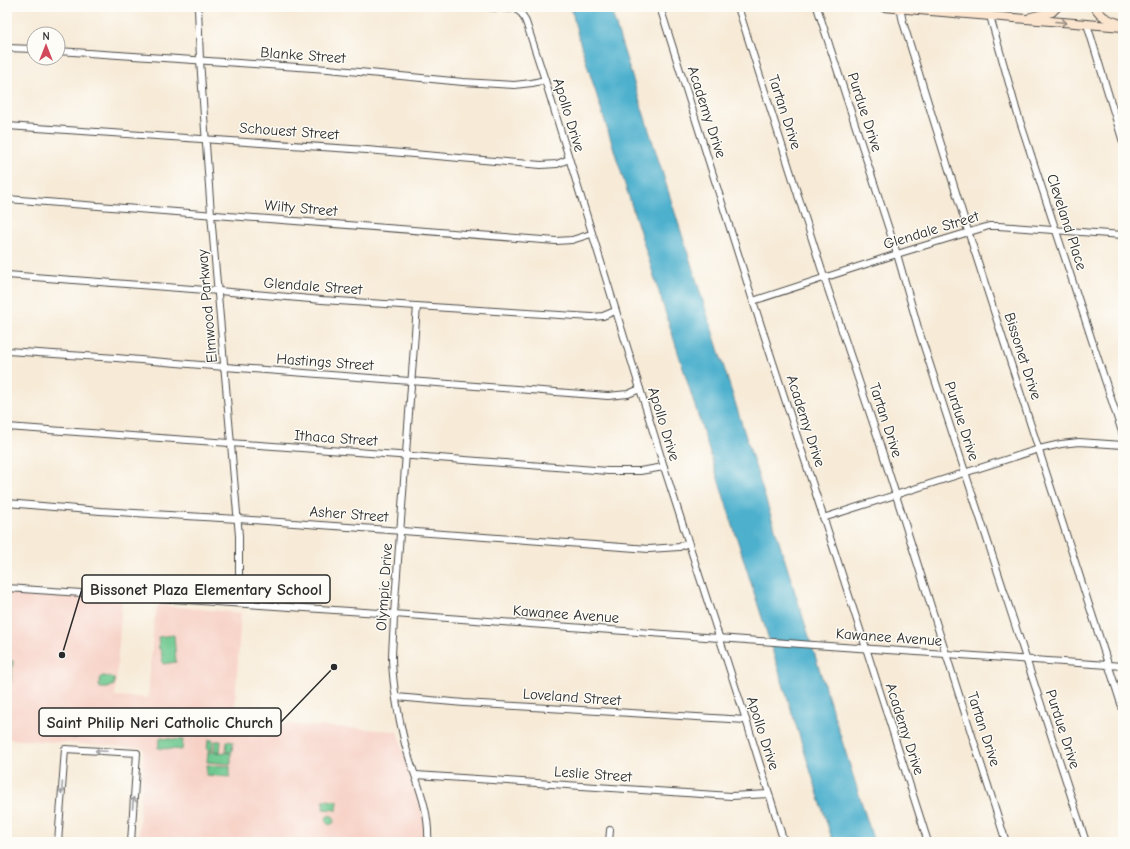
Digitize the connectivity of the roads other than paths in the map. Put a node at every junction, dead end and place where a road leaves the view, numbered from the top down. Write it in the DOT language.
graph roads {
  1 [pos="198,7"];
  2 [pos="486,7"];
  3 [pos="660,7"];
  4 [pos="738,7"];
  5 [pos="817,7"];
  6 [pos="883,7"];
  7 [pos="1057,7"];
  8 [pos="1095,7"];
  9 [pos="900,8"];
  10 [pos="990,16"];
  11 [pos="1024,18"];
  12 [pos="1087,24"];
  13 [pos="1123,26"];
  14 [pos="7,48"];
  15 [pos="26,49"];
  16 [pos="66,52"];
  17 [pos="200,60"];
  18 [pos="545,80"];
  19 [pos="7,126"];
  20 [pos="206,138"];
  21 [pos="1123,142"];
  22 [pos="569,159"];
  23 [pos="7,198"];
  24 [pos="211,214"];
  25 [pos="1056,230"];
  26 [pos="968,231"];
  27 [pos="592,234"];
  28 [pos="1123,235"];
  29 [pos="897,254"];
  30 [pos="7,275"];
  31 [pos="824,277"];
  32 [pos="219,291"];
  33 [pos="753,300"];
  34 [pos="417,306"];
  35 [pos="616,311"];
  36 [pos="7,351"];
  37 [pos="225,367"];
  38 [pos="411,381"];
  39 [pos="640,389"];
  40 [pos="7,427"];
  41 [pos="1123,435"];
  42 [pos="232,444"];
  43 [pos="1123,445"];
  44 [pos="1039,449"];
  45 [pos="406,455"];
  46 [pos="664,467"];
  47 [pos="965,473"];
  48 [pos="896,495"];
  49 [pos="7,503"];
  50 [pos="823,518"];
  51 [pos="238,519"];
  52 [pos="401,531"];
  53 [pos="688,542"];
  54 [pos="7,588"];
  55 [pos="239,603"];
  56 [pos="394,614"];
  57 [pos="719,638"];
  58 [pos="866,648"];
  59 [pos="946,654"];
  60 [pos="1027,659"];
  61 [pos="1109,665"];
  62 [pos="1123,666"];
  63 [pos="396,697"];
  64 [pos="1123,710"];
  65 [pos="746,720"];
  66 [pos="416,775"];
  67 [pos="769,794"];
  68 [pos="610,830"];
  69 [pos="58,842"];
  70 [pos="130,842"];
  71 [pos="428,842"];
  72 [pos="609,842"];
  73 [pos="784,842"];
  74 [pos="928,842"];
  75 [pos="1006,842"];
  76 [pos="1086,842"];
  1 -- 17 [label="street, Elmwood Parkway"];
  2 -- 18 [label="street, Apollo Drive"];
  3 -- 33 [label="street, Academy Drive"];
  4 -- 31 [label="street, Tartan Drive"];
  5 -- 29 [label="street, Purdue Drive"];
  6 -- 9 [label="main road"];
  7 -- 11 [label="main road"];
  8 -- 13 [label="main road"];
  9 -- 10 [label="main road"];
  9 -- 26 [label="street, Bissonet Drive"];
  10 -- 11 [label="main road"];
  10 -- 25 [label="street, Cleveland Place"];
  11 -- 12 [label="main road, one-way"];
  12 -- 13 [label="main road"];
  12 -- 21 [label="street"];
  14 -- 15 [label="street"];
  16 -- 17 [label="street, Blanke Street"];
  17 -- 18 [label="street, Blanke Street"];
  17 -- 20 [label="street, Elmwood Parkway"];
  18 -- 22 [label="street, Apollo Drive"];
  19 -- 20 [label="street, Schouest Street"];
  20 -- 22 [label="street, Schouest Street"];
  20 -- 24 [label="street, Elmwood Parkway"];
  22 -- 27 [label="street, Apollo Drive"];
  23 -- 24 [label="street, Wilty Street"];
  24 -- 27 [label="street, Wilty Street"];
  24 -- 32 [label="street, Elmwood Parkway"];
  25 -- 26 [label="street, Glendale Street"];
  25 -- 28 [label="street, Glendale Street"];
  25 -- 41 [label="street, Cleveland Place"];
  26 -- 29 [label="street, Glendale Street"];
  26 -- 44 [label="street, Bissonet Drive"];
  27 -- 35 [label="street, Apollo Drive"];
  29 -- 31 [label="street, Glendale Street"];
  29 -- 47 [label="street, Purdue Drive"];
  30 -- 32 [label="street, Glendale Street"];
  31 -- 33 [label="street, Glendale Street"];
  31 -- 48 [label="street, Tartan Drive"];
  32 -- 34 [label="street, Glendale Street"];
  32 -- 37 [label="street, Elmwood Parkway"];
  33 -- 50 [label="street, Academy Drive"];
  34 -- 35 [label="street, Glendale Street"];
  34 -- 38 [label="street, Olympic Drive"];
  35 -- 39 [label="street, Apollo Drive"];
  36 -- 37 [label="street, Hastings Street"];
  37 -- 38 [label="street, Hastings Street"];
  37 -- 42 [label="street, Elmwood Parkway"];
  38 -- 39 [label="street, Hastings Street"];
  38 -- 45 [label="street, Olympic Drive"];
  39 -- 46 [label="street, Apollo Drive"];
  40 -- 42 [label="street, Ithaca Street"];
  42 -- 45 [label="street, Ithaca Street"];
  42 -- 51 [label="street, Elmwood Parkway"];
  43 -- 44 [label="street"];
  44 -- 47 [label="street"];
  44 -- 61 [label="street, Bissonet Drive"];
  45 -- 46 [label="street, Ithaca Street"];
  45 -- 52 [label="street, Olympic Drive"];
  46 -- 53 [label="street, Apollo Drive"];
  47 -- 48 [label="street"];
  47 -- 60 [label="street, Purdue Drive"];
  48 -- 50 [label="street"];
  48 -- 59 [label="street, Tartan Drive"];
  49 -- 51 [label="street, Asher Street"];
  50 -- 58 [label="street, Academy Drive"];
  51 -- 52 [label="street, Asher Street"];
  51 -- 55 [label="street, Elmwood Parkway"];
  52 -- 53 [label="street, Asher Street"];
  52 -- 56 [label="street, Olympic Drive"];
  53 -- 57 [label="street, Apollo Drive"];
  54 -- 55 [label="street, Kawanee Avenue"];
  55 -- 56 [label="street, Kawanee Avenue"];
  56 -- 57 [label="street, Kawanee Avenue"];
  56 -- 63 [label="street, Olympic Drive"];
  57 -- 58 [label="street, Kawanee Avenue"];
  57 -- 65 [label="street, Apollo Drive"];
  58 -- 59 [label="street, Kawanee Avenue"];
  58 -- 74 [label="street, Academy Drive"];
  59 -- 60 [label="street, Kawanee Avenue"];
  59 -- 75 [label="street, Tartan Drive"];
  60 -- 61 [label="street, Kawanee Avenue"];
  60 -- 76 [label="street, Purdue Drive"];
  61 -- 62 [label="street, Kawanee Avenue"];
  61 -- 64 [label="street, Bissonet Drive"];
  63 -- 65 [label="street, Loveland Street"];
  63 -- 66 [label="street, Olympic Drive"];
  65 -- 67 [label="street, Apollo Drive"];
  66 -- 67 [label="street, Leslie Street"];
  66 -- 71 [label="street, Olympic Drive"];
  67 -- 73 [label="street, Apollo Drive"];
  68 -- 72 [label="street"];
  70 -- 69 [label="street, one-way"];
}
